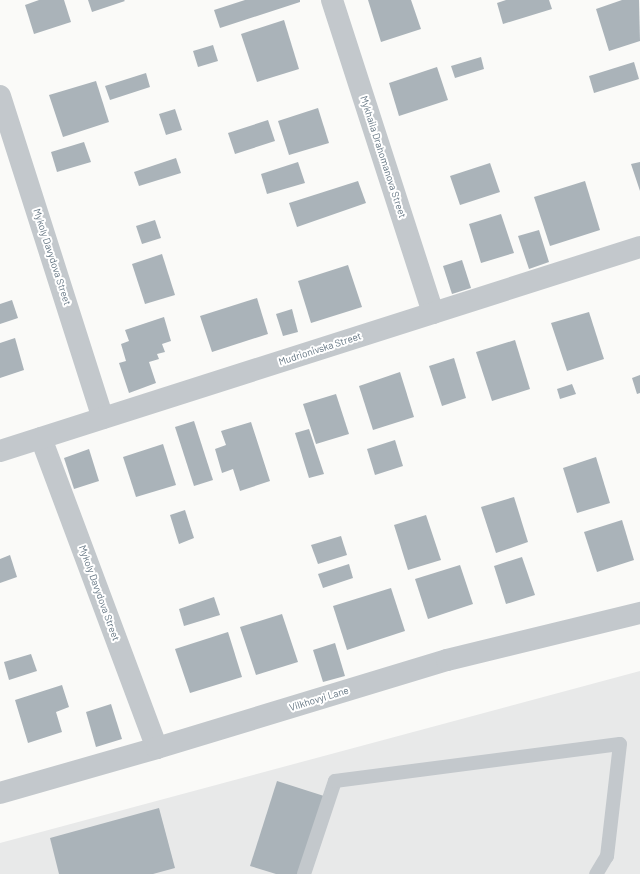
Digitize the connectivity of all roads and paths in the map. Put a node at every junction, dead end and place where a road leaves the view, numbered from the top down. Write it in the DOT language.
graph roads {
  1 [pos="332,0"];
  2 [pos="0,96"];
  3 [pos="640,247"];
  4 [pos="433,313"];
  5 [pos="103,418"];
  6 [pos="41,438"];
  7 [pos="0,451"];
  8 [pos="640,613"];
  9 [pos="156,748"];
  10 [pos="0,793"];
  11 [pos="304,874"];
  12 [pos="596,874"];
  1 -- 4 [label="street, Mykhaila Drahomanova Street"];
  2 -- 5 [label="street, Mykoly Davydova Street"];
  3 -- 4 [label="street, Mudrionivska Street"];
  4 -- 5 [label="street, Mudrionivska Street"];
  5 -- 6 [label="street, Mudrionivska Street"];
  6 -- 7 [label="street, Mudrionivska Street"];
  6 -- 9 [label="street, Mykoly Davydova Street"];
  8 -- 9 [label="street, Vilkhovyi Lane"];
  9 -- 10 [label="street, Vilkhovyi Lane"];
  11 -- 12 [label="lane"];
}
